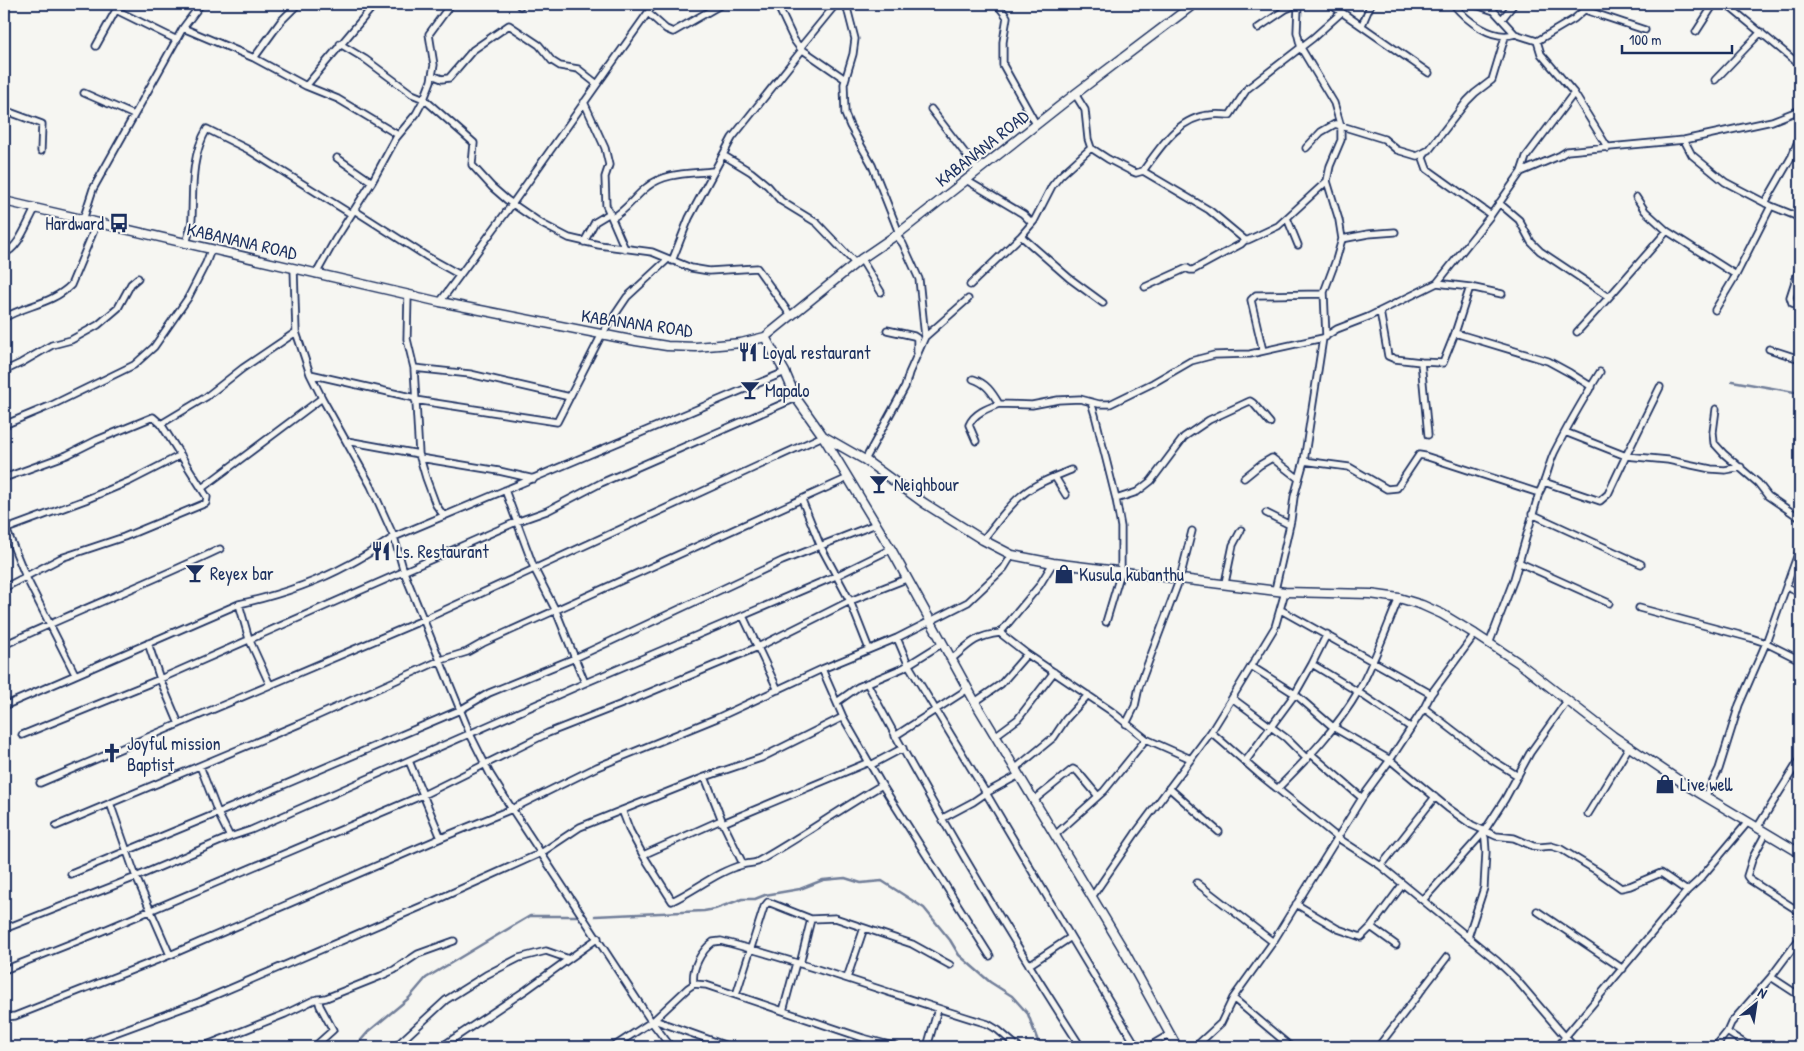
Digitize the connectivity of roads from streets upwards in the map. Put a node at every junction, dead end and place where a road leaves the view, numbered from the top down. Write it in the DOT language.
graph roads {
  1 [pos="201,4"];
  2 [pos="298,4"];
  3 [pos="375,4"];
  4 [pos="451,4"];
  5 [pos="654,4"];
  6 [pos="722,4"];
  7 [pos="777,4"];
  8 [pos="836,4"];
  9 [pos="846,4"];
  10 [pos="997,4"];
  11 [pos="1194,4"];
  12 [pos="1299,4"];
  13 [pos="1330,4"];
  14 [pos="1371,4"];
  15 [pos="1453,4"];
  16 [pos="1465,4"];
  17 [pos="1514,4"];
  18 [pos="1591,4"];
  19 [pos="1714,4"];
  20 [pos="1726,4"];
  21 [pos="117,7"];
  22 [pos="1585,10"];
  23 [pos="1342,12"];
  24 [pos="648,13"];
  25 [pos="1502,19"];
  26 [pos="1362,25"];
  27 [pos="183,28"];
  28 [pos="1258,28"];
  29 [pos="1645,30"];
  30 [pos="1696,32"];
  31 [pos="1761,32"];
  32 [pos="1515,34"];
  33 [pos="1505,37"];
  34 [pos="177,40"];
  35 [pos="1537,41"];
  36 [pos="340,44"];
  37 [pos="96,46"];
  38 [pos="1301,48"];
  39 [pos="801,49"];
  40 [pos="254,58"];
  41 [pos="1800,65"];
  42 [pos="1429,73"];
  43 [pos="432,75"];
  44 [pos="846,79"];
  45 [pos="1715,80"];
  46 [pos="597,84"];
  47 [pos="306,86"];
  48 [pos="84,93"];
  49 [pos="1574,93"];
  50 [pos="1075,94"];
  51 [pos="424,99"];
  52 [pos="584,102"];
  53 [pos="931,108"];
  54 [pos="4,110"];
  55 [pos="1800,110"];
  56 [pos="134,114"];
  57 [pos="1036,124"];
  58 [pos="1341,127"];
  59 [pos="398,135"];
  60 [pos="1800,136"];
  61 [pos="1684,140"];
  62 [pos="1091,148"];
  63 [pos="1306,148"];
  64 [pos="1608,148"];
  65 [pos="41,151"];
  66 [pos="1425,153"];
  67 [pos="723,155"];
  68 [pos="337,158"];
  69 [pos="978,170"];
  70 [pos="714,171"];
  71 [pos="1143,171"];
  72 [pos="1521,172"];
  73 [pos="966,180"];
  74 [pos="372,182"];
  75 [pos="1327,182"];
  76 [pos="1636,197"];
  77 [pos="4,201"];
  78 [pos="514,203"];
  79 [pos="1499,203"];
  80 [pos="1768,205"];
  81 [pos="35,209"];
  82 [pos="352,212"];
  83 [pos="611,215"];
  84 [pos="1491,215"];
  85 [pos="1287,218"];
  86 [pos="83,220"];
  87 [pos="1800,220"];
  88 [pos="97,223"];
  89 [pos="1032,223"];
  90 [pos="1667,231"];
  91 [pos="1395,232"];
  92 [pos="897,234"];
  93 [pos="1021,236"];
  94 [pos="1342,239"];
  95 [pos="1245,240"];
  96 [pos="584,242"];
  97 [pos="186,244"];
  98 [pos="1298,245"];
  99 [pos="625,249"];
  100 [pos="211,250"];
  101 [pos="4,253"];
  102 [pos="670,260"];
  103 [pos="858,261"];
  104 [pos="1800,266"];
  105 [pos="294,269"];
  106 [pos="316,274"];
  107 [pos="460,275"];
  108 [pos="1736,275"];
  109 [pos="138,278"];
  110 [pos="1437,283"];
  111 [pos="970,285"];
  112 [pos="1146,287"];
  113 [pos="1470,287"];
  114 [pos="882,292"];
  115 [pos="1323,294"];
  116 [pos="1502,294"];
  117 [pos="408,295"];
  118 [pos="1609,297"];
  119 [pos="968,299"];
  120 [pos="440,302"];
  121 [pos="1103,303"];
  122 [pos="1800,306"];
  123 [pos="1715,310"];
  124 [pos="1380,311"];
  125 [pos="791,316"];
  126 [pos="4,318"];
  127 [pos="887,330"];
  128 [pos="296,332"];
  129 [pos="1576,332"];
  130 [pos="1455,333"];
  131 [pos="602,334"];
  132 [pos="765,337"];
  133 [pos="925,337"];
  134 [pos="1324,338"];
  135 [pos="1769,349"];
  136 [pos="1263,351"];
  137 [pos="917,352"];
  138 [pos="1800,359"];
  139 [pos="1422,362"];
  140 [pos="414,368"];
  141 [pos="4,371"];
  142 [pos="785,372"];
  143 [pos="1600,372"];
  144 [pos="310,374"];
  145 [pos="973,379"];
  146 [pos="1592,387"];
  147 [pos="1660,387"];
  148 [pos="570,397"];
  149 [pos="322,398"];
  150 [pos="796,398"];
  151 [pos="415,399"];
  152 [pos="1091,402"];
  153 [pos="999,404"];
  154 [pos="1716,409"];
  155 [pos="1270,423"];
  156 [pos="161,424"];
  157 [pos="4,425"];
  158 [pos="1564,432"];
  159 [pos="1428,435"];
  160 [pos="823,436"];
  161 [pos="347,440"];
  162 [pos="976,441"];
  163 [pos="181,455"];
  164 [pos="420,456"];
  165 [pos="1626,456"];
  166 [pos="865,460"];
  167 [pos="1304,461"];
  168 [pos="1741,467"];
  169 [pos="1071,470"];
  170 [pos="1055,477"];
  171 [pos="4,478"];
  172 [pos="848,478"];
  173 [pos="1244,478"];
  174 [pos="534,479"];
  175 [pos="1299,479"];
  176 [pos="1544,482"];
  177 [pos="202,488"];
  178 [pos="505,490"];
  179 [pos="1539,493"];
  180 [pos="1066,495"];
  181 [pos="1116,499"];
  182 [pos="802,500"];
  183 [pos="1266,513"];
  184 [pos="1532,514"];
  185 [pos="444,516"];
  186 [pos="1800,518"];
  187 [pos="516,522"];
  188 [pos="876,524"];
  189 [pos="1290,525"];
  190 [pos="5,527"];
  191 [pos="1241,530"];
  192 [pos="1192,531"];
  193 [pos="394,538"];
  194 [pos="983,540"];
  195 [pos="821,546"];
  196 [pos="1800,548"];
  197 [pos="220,549"];
  198 [pos="891,549"];
  199 [pos="1012,556"];
  200 [pos="1518,562"];
  201 [pos="1053,563"];
  202 [pos="1641,564"];
  203 [pos="534,568"];
  204 [pos="404,572"];
  205 [pos="1121,572"];
  206 [pos="838,575"];
  207 [pos="26,577"];
  208 [pos="1180,578"];
  209 [pos="906,579"];
  210 [pos="1225,583"];
  211 [pos="1787,587"];
  212 [pos="4,588"];
  213 [pos="1274,590"];
  214 [pos="1285,592"];
  215 [pos="1800,593"];
  216 [pos="1399,598"];
  217 [pos="850,601"];
  218 [pos="1610,603"];
  219 [pos="239,604"];
  220 [pos="1639,608"];
  221 [pos="1281,610"];
  222 [pos="556,611"];
  223 [pos="743,616"];
  224 [pos="423,620"];
  225 [pos="931,621"];
  226 [pos="1106,622"];
  227 [pos="49,623"];
  228 [pos="1000,633"];
  229 [pos="1326,634"];
  230 [pos="1475,634"];
  231 [pos="897,638"];
  232 [pos="249,639"];
  233 [pos="148,643"];
  234 [pos="944,643"];
  235 [pos="1766,643"];
  236 [pos="1489,644"];
  237 [pos="4,645"];
  238 [pos="758,647"];
  239 [pos="869,649"];
  240 [pos="1027,654"];
  241 [pos="575,658"];
  242 [pos="952,658"];
  243 [pos="441,660"];
  244 [pos="1800,660"];
  245 [pos="1374,661"];
  246 [pos="908,664"];
  247 [pos="1312,664"];
  248 [pos="1251,666"];
  249 [pos="822,669"];
  250 [pos="1054,672"];
  251 [pos="75,674"];
  252 [pos="160,679"];
  253 [pos="585,683"];
  254 [pos="866,683"];
  255 [pos="270,685"];
  256 [pos="778,690"];
  257 [pos="968,690"];
  258 [pos="1358,692"];
  259 [pos="1295,694"];
  260 [pos="1431,694"];
  261 [pos="1088,695"];
  262 [pos="1232,698"];
  263 [pos="1567,701"];
  264 [pos="837,702"];
  265 [pos="975,702"];
  266 [pos="4,706"];
  267 [pos="1424,708"];
  268 [pos="460,710"];
  269 [pos="936,710"];
  270 [pos="843,717"];
  271 [pos="179,724"];
  272 [pos="1126,724"];
  273 [pos="1272,726"];
  274 [pos="1333,727"];
  275 [pos="1410,728"];
  276 [pos="1211,732"];
  277 [pos="470,734"];
  278 [pos="22,735"];
  279 [pos="895,736"];
  280 [pos="996,736"];
  281 [pos="1146,739"];
  282 [pos="1629,747"];
  283 [pos="903,748"];
  284 [pos="1309,757"];
  285 [pos="1191,759"];
  286 [pos="1800,759"];
  287 [pos="1390,760"];
  288 [pos="409,761"];
  289 [pos="1245,762"];
  290 [pos="870,763"];
  291 [pos="486,764"];
  292 [pos="200,766"];
  293 [pos="1017,772"];
  294 [pos="1518,776"];
  295 [pos="705,777"];
  296 [pos="40,783"];
  297 [pos="882,784"];
  298 [pos="1170,788"];
  299 [pos="1278,788"];
  300 [pos="986,793"];
  301 [pos="423,795"];
  302 [pos="1098,796"];
  303 [pos="1435,797"];
  304 [pos="1705,797"];
  305 [pos="1362,798"];
  306 [pos="1033,801"];
  307 [pos="110,803"];
  308 [pos="512,809"];
  309 [pos="622,810"];
  310 [pos="218,814"];
  311 [pos="1588,814"];
  312 [pos="943,818"];
  313 [pos="1748,822"];
  314 [pos="723,824"];
  315 [pos="56,826"];
  316 [pos="1757,828"];
  317 [pos="1219,832"];
  318 [pos="1483,832"];
  319 [pos="1766,834"];
  320 [pos="1055,835"];
  321 [pos="230,837"];
  322 [pos="441,838"];
  323 [pos="1338,838"];
  324 [pos="126,851"];
  325 [pos="541,853"];
  326 [pos="1800,853"];
  327 [pos="643,855"];
  328 [pos="743,864"];
  329 [pos="1382,866"];
  330 [pos="71,874"];
  331 [pos="136,877"];
  332 [pos="1197,883"];
  333 [pos="1403,884"];
  334 [pos="1687,890"];
  335 [pos="1092,897"];
  336 [pos="1423,900"];
  337 [pos="1296,904"];
  338 [pos="150,910"];
  339 [pos="1537,911"];
  340 [pos="1800,912"];
  341 [pos="811,918"];
  342 [pos="1371,927"];
  343 [pos="864,928"];
  344 [pos="4,929"];
  345 [pos="1071,937"];
  346 [pos="1468,937"];
  347 [pos="598,938"];
  348 [pos="1800,938"];
  349 [pos="454,941"];
  350 [pos="1273,942"];
  351 [pos="1396,945"];
  352 [pos="751,949"];
  353 [pos="170,955"];
  354 [pos="990,956"];
  355 [pos="1447,957"];
  356 [pos="569,959"];
  357 [pos="798,964"];
  358 [pos="950,965"];
  359 [pos="1029,965"];
  360 [pos="1623,969"];
  361 [pos="4,970"];
  362 [pos="1772,977"];
  363 [pos="847,978"];
  364 [pos="694,984"];
  365 [pos="736,995"];
  366 [pos="1800,996"];
  367 [pos="1234,998"];
  368 [pos="318,999"];
  369 [pos="938,1009"];
  370 [pos="783,1011"];
  371 [pos="4,1017"];
  372 [pos="653,1020"];
  373 [pos="1727,1032"];
  374 [pos="1170,1034"];
  375 [pos="1565,1037"];
  376 [pos="206,1046"];
  377 [pos="77,1047"];
  378 [pos="314,1047"];
  379 [pos="395,1047"];
  380 [pos="441,1047"];
  381 [pos="613,1047"];
  382 [pos="671,1047"];
  383 [pos="730,1047"];
  384 [pos="897,1047"];
  385 [pos="928,1047"];
  386 [pos="1018,1047"];
  387 [pos="1081,1047"];
  388 [pos="1137,1047"];
  389 [pos="1148,1047"];
  390 [pos="1177,1047"];
  391 [pos="1195,1047"];
  392 [pos="1292,1047"];
  393 [pos="1378,1047"];
  394 [pos="1558,1047"];
  395 [pos="1574,1047"];
  396 [pos="1715,1047"];
  397 [pos="1750,1047"];
  1 -- 27 [label="street"];
  2 -- 40 [label="street"];
  3 -- 36 [label="street"];
  4 -- 43 [label="street"];
  5 -- 24 [label="street"];
  6 -- 24 [label="street"];
  7 -- 39 [label="street"];
  8 -- 39 [label="street"];
  9 -- 44 [label="street"];
  10 -- 57 [label="street"];
  11 -- 50 [label="street, KABANANA ROAD"];
  12 -- 28 [label="street"];
  12 -- 38 [label="street"];
  13 -- 23 [label="street"];
  14 -- 26 [label="street"];
  15 -- 33 [label="street"];
  16 -- 25 [label="street"];
  17 -- 25 [label="street"];
  18 -- 22 [label="street"];
  19 -- 30 [label="street"];
  20 -- 31 [label="street"];
  21 -- 34 [label="street"];
  21 -- 37 [label="street"];
  22 -- 29 [label="street"];
  22 -- 35 [label="street"];
  23 -- 26 [label="street"];
  23 -- 38 [label="street"];
  24 -- 46 [label="street"];
  25 -- 32 [label="street"];
  26 -- 42 [label="street"];
  27 -- 34 [label="street"];
  27 -- 40 [label="street"];
  31 -- 41 [label="street"];
  31 -- 45 [label="street"];
  32 -- 33 [label="street"];
  32 -- 35 [label="street"];
  33 -- 66 [label="street"];
  34 -- 56 [label="street"];
  35 -- 49 [label="street"];
  36 -- 47 [label="street"];
  36 -- 51 [label="street"];
  38 -- 58 [label="street"];
  38 -- 71 [label="street"];
  39 -- 44 [label="street"];
  39 -- 67 [label="street"];
  40 -- 47 [label="street"];
  43 -- 46 [label="street"];
  43 -- 51 [label="street"];
  44 -- 92 [label="street"];
  46 -- 52 [label="street"];
  47 -- 59 [label="street"];
  48 -- 56 [label="street"];
  49 -- 64 [label="street"];
  49 -- 72 [label="street"];
  50 -- 57 [label="street, KABANANA ROAD"];
  50 -- 62 [label="street"];
  51 -- 59 [label="street"];
  51 -- 78 [label="street"];
  52 -- 78 [label="street"];
  52 -- 83 [label="street"];
  53 -- 69 [label="street"];
  54 -- 65 [label="street"];
  55 -- 61 [label="street"];
  56 -- 86 [label="street"];
  57 -- 69 [label="street, KABANANA ROAD"];
  58 -- 63 [label="street"];
  58 -- 66 [label="street"];
  58 -- 75 [label="street"];
  59 -- 74 [label="street"];
  60 -- 80 [label="street"];
  61 -- 64 [label="street"];
  61 -- 80 [label="street"];
  62 -- 71 [label="street"];
  62 -- 89 [label="street"];
  64 -- 72 [label="street"];
  66 -- 84 [label="street"];
  67 -- 70 [label="street"];
  67 -- 103 [label="street"];
  68 -- 74 [label="street"];
  69 -- 73 [label="street, KABANANA ROAD"];
  70 -- 83 [label="street"];
  70 -- 102 [label="street"];
  71 -- 95 [label="street"];
  72 -- 79 [label="street"];
  73 -- 89 [label="street"];
  73 -- 92 [label="street, KABANANA ROAD"];
  74 -- 82 [label="street"];
  75 -- 85 [label="street"];
  75 -- 94 [label="street"];
  76 -- 90 [label="street"];
  77 -- 81 [label="street, KABANANA ROAD"];
  78 -- 96 [label="street"];
  78 -- 107 [label="street"];
  79 -- 84 [label="street"];
  79 -- 118 [label="street"];
  80 -- 87 [label="street"];
  80 -- 108 [label="street"];
  81 -- 86 [label="street, KABANANA ROAD"];
  81 -- 101 [label="street"];
  82 -- 97 [label="street"];
  82 -- 106 [label="street"];
  82 -- 107 [label="street"];
  83 -- 96 [label="street"];
  83 -- 99 [label="street"];
  84 -- 110 [label="street"];
  85 -- 95 [label="street"];
  85 -- 98 [label="street"];
  86 -- 88 [label="street, KABANANA ROAD"];
  88 -- 97 [label="street, KABANANA ROAD"];
  88 -- 126 [label="street"];
  89 -- 93 [label="street"];
  90 -- 108 [label="street"];
  90 -- 118 [label="street"];
  91 -- 94 [label="street"];
  92 -- 103 [label="street, KABANANA ROAD"];
  92 -- 133 [label="street"];
  93 -- 111 [label="street"];
  93 -- 121 [label="street"];
  94 -- 115 [label="street"];
  95 -- 112 [label="street"];
  96 -- 99 [label="street"];
  97 -- 100 [label="street, KABANANA ROAD"];
  99 -- 102 [label="street"];
  100 -- 105 [label="street, KABANANA ROAD"];
  100 -- 157 [label="street"];
  102 -- 125 [label="street"];
  102 -- 131 [label="street"];
  103 -- 114 [label="street"];
  103 -- 125 [label="street, KABANANA ROAD"];
  104 -- 122 [label="street"];
  105 -- 106 [label="street, KABANANA ROAD"];
  105 -- 128 [label="street"];
  106 -- 117 [label="street, KABANANA ROAD"];
  107 -- 120 [label="street"];
  108 -- 123 [label="street"];
  109 -- 141 [label="street"];
  110 -- 113 [label="street"];
  110 -- 124 [label="street"];
  113 -- 116 [label="street"];
  113 -- 130 [label="street"];
  115 -- 134 [label="street"];
  115 -- 136 [label="street"];
  117 -- 120 [label="street, KABANANA ROAD"];
  117 -- 140 [label="street"];
  118 -- 129 [label="street"];
  119 -- 133 [label="street"];
  120 -- 131 [label="street, KABANANA ROAD"];
  124 -- 134 [label="street"];
  124 -- 139 [label="street"];
  125 -- 132 [label="street, KABANANA ROAD"];
  127 -- 137 [label="street"];
  128 -- 144 [label="street"];
  128 -- 156 [label="street"];
  130 -- 139 [label="street"];
  130 -- 146 [label="street"];
  131 -- 132 [label="street, KABANANA ROAD"];
  131 -- 148 [label="street"];
  132 -- 142 [label="street"];
  133 -- 137 [label="street"];
  134 -- 136 [label="street"];
  134 -- 167 [label="street"];
  135 -- 138 [label="street"];
  136 -- 152 [label="street"];
  137 -- 166 [label="street"];
  139 -- 159 [label="street"];
  140 -- 148 [label="street"];
  140 -- 151 [label="street"];
  142 -- 150 [label="street"];
  142 -- 174 [label="street"];
  143 -- 146 [label="street"];
  144 -- 149 [label="street"];
  144 -- 151 [label="street"];
  145 -- 153 [label="street"];
  146 -- 158 [label="street"];
  147 -- 165 [label="street"];
  148 -- 151 [label="street"];
  149 -- 161 [label="street"];
  149 -- 177 [label="street"];
  150 -- 160 [label="street"];
  150 -- 187 [label="street"];
  151 -- 164 [label="street"];
  152 -- 153 [label="street"];
  152 -- 181 [label="street"];
  153 -- 162 [label="street"];
  154 -- 168 [label="street"];
  155 -- 181 [label="street"];
  156 -- 163 [label="street"];
  156 -- 171 [label="street"];
  158 -- 165 [label="street"];
  158 -- 176 [label="street"];
  160 -- 166 [label="street"];
  160 -- 172 [label="street"];
  160 -- 203 [label="street"];
  161 -- 164 [label="street"];
  161 -- 193 [label="street"];
  163 -- 177 [label="street"];
  163 -- 190 [label="street"];
  164 -- 174 [label="street"];
  164 -- 185 [label="street"];
  165 -- 168 [label="street"];
  165 -- 176 [label="street"];
  166 -- 194 [label="street"];
  167 -- 175 [label="street"];
  167 -- 179 [label="street"];
  168 -- 186 [label="street"];
  169 -- 170 [label="street"];
  170 -- 180 [label="street"];
  170 -- 194 [label="street"];
  172 -- 182 [label="street"];
  172 -- 188 [label="street"];
  173 -- 175 [label="street"];
  174 -- 178 [label="street"];
  175 -- 189 [label="street"];
  176 -- 179 [label="street"];
  177 -- 207 [label="street"];
  178 -- 185 [label="street"];
  178 -- 187 [label="street"];
  179 -- 184 [label="street"];
  181 -- 205 [label="street"];
  182 -- 195 [label="street"];
  182 -- 222 [label="street"];
  183 -- 189 [label="street"];
  184 -- 200 [label="street"];
  184 -- 202 [label="street"];
  185 -- 193 [label="street"];
  187 -- 203 [label="street"];
  187 -- 204 [label="street"];
  188 -- 195 [label="street"];
  188 -- 198 [label="street"];
  189 -- 213 [label="street"];
  190 -- 207 [label="street"];
  191 -- 210 [label="street"];
  192 -- 208 [label="street"];
  193 -- 204 [label="street"];
  193 -- 219 [label="street"];
  194 -- 199 [label="street"];
  195 -- 206 [label="street"];
  195 -- 241 [label="street"];
  196 -- 211 [label="street"];
  197 -- 227 [label="street"];
  198 -- 206 [label="street"];
  198 -- 209 [label="street"];
  199 -- 201 [label="street"];
  199 -- 225 [label="street"];
  200 -- 218 [label="street"];
  200 -- 236 [label="street"];
  201 -- 205 [label="street"];
  201 -- 228 [label="street"];
  203 -- 222 [label="street"];
  203 -- 224 [label="street"];
  204 -- 224 [label="street"];
  204 -- 232 [label="street"];
  205 -- 208 [label="street"];
  205 -- 226 [label="street"];
  206 -- 217 [label="street"];
  206 -- 223 [label="street"];
  207 -- 212 [label="street"];
  207 -- 227 [label="street"];
  208 -- 210 [label="street"];
  208 -- 272 [label="street"];
  209 -- 217 [label="street"];
  209 -- 225 [label="street"];
  210 -- 213 [label="street"];
  211 -- 215 [label="street"];
  211 -- 235 [label="street"];
  213 -- 214 [label="street"];
  214 -- 216 [label="street"];
  214 -- 221 [label="street"];
  216 -- 230 [label="street"];
  216 -- 245 [label="street"];
  217 -- 238 [label="street"];
  217 -- 239 [label="street"];
  219 -- 232 [label="street"];
  219 -- 233 [label="street"];
  220 -- 235 [label="street"];
  221 -- 229 [label="street"];
  221 -- 248 [label="street"];
  222 -- 241 [label="street"];
  222 -- 243 [label="street"];
  223 -- 238 [label="street"];
  223 -- 253 [label="street"];
  224 -- 243 [label="street"];
  224 -- 255 [label="street"];
  225 -- 231 [label="street"];
  225 -- 234 [label="street"];
  227 -- 237 [label="street"];
  227 -- 251 [label="street"];
  228 -- 240 [label="street"];
  228 -- 242 [label="street"];
  229 -- 245 [label="street"];
  229 -- 247 [label="street"];
  230 -- 236 [label="street"];
  230 -- 260 [label="street"];
  231 -- 239 [label="street"];
  231 -- 246 [label="street"];
  232 -- 252 [label="street"];
  232 -- 255 [label="street"];
  233 -- 251 [label="street"];
  233 -- 252 [label="street"];
  234 -- 242 [label="street"];
  234 -- 246 [label="street"];
  235 -- 244 [label="street"];
  235 -- 304 [label="street"];
  236 -- 263 [label="street"];
  238 -- 256 [label="street"];
  238 -- 291 [label="street"];
  239 -- 249 [label="street"];
  240 -- 250 [label="street"];
  240 -- 265 [label="street"];
  241 -- 253 [label="street"];
  241 -- 268 [label="street"];
  242 -- 257 [label="street"];
  243 -- 268 [label="street"];
  243 -- 292 [label="street"];
  245 -- 258 [label="street"];
  245 -- 260 [label="street"];
  246 -- 254 [label="street"];
  246 -- 269 [label="street"];
  247 -- 258 [label="street"];
  247 -- 259 [label="street"];
  248 -- 259 [label="street"];
  248 -- 262 [label="street"];
  249 -- 256 [label="street"];
  249 -- 264 [label="street"];
  250 -- 261 [label="street"];
  250 -- 280 [label="street"];
  251 -- 266 [label="street"];
  252 -- 271 [label="street"];
  252 -- 278 [label="street"];
  253 -- 277 [label="street"];
  254 -- 264 [label="street"];
  254 -- 279 [label="street"];
  255 -- 271 [label="street"];
  256 -- 308 [label="street"];
  257 -- 265 [label="street"];
  257 -- 269 [label="street"];
  258 -- 274 [label="street"];
  258 -- 275 [label="street"];
  259 -- 273 [label="street"];
  259 -- 274 [label="street"];
  260 -- 267 [label="street"];
  261 -- 272 [label="street"];
  261 -- 293 [label="street"];
  262 -- 273 [label="street"];
  262 -- 276 [label="street"];
  263 -- 282 [label="street"];
  263 -- 294 [label="street"];
  264 -- 270 [label="street"];
  265 -- 280 [label="street"];
  267 -- 275 [label="street"];
  267 -- 294 [label="street"];
  268 -- 277 [label="street"];
  268 -- 310 [label="street"];
  269 -- 279 [label="street"];
  269 -- 300 [label="street"];
  270 -- 290 [label="street"];
  270 -- 295 [label="street"];
  271 -- 296 [label="street"];
  272 -- 281 [label="street"];
  273 -- 284 [label="street"];
  273 -- 289 [label="street"];
  274 -- 284 [label="street"];
  274 -- 287 [label="street"];
  275 -- 287 [label="street"];
  276 -- 285 [label="street"];
  276 -- 289 [label="street"];
  277 -- 288 [label="street"];
  277 -- 291 [label="street"];
  279 -- 283 [label="street"];
  280 -- 293 [label="street"];
  281 -- 285 [label="street"];
  281 -- 302 [label="street"];
  282 -- 304 [label="street"];
  282 -- 311 [label="street"];
  283 -- 290 [label="street"];
  283 -- 312 [label="street"];
  284 -- 299 [label="street"];
  284 -- 305 [label="street"];
  285 -- 298 [label="street"];
  286 -- 316 [label="street"];
  287 -- 303 [label="street"];
  287 -- 305 [label="street"];
  288 -- 301 [label="street"];
  288 -- 321 [label="street"];
  289 -- 299 [label="street"];
  290 -- 297 [label="street"];
  290 -- 314 [label="street"];
  291 -- 301 [label="street"];
  291 -- 308 [label="street"];
  292 -- 307 [label="street"];
  292 -- 310 [label="street"];
  293 -- 300 [label="street"];
  293 -- 306 [label="street"];
  294 -- 318 [label="street"];
  295 -- 309 [label="street"];
  295 -- 314 [label="street"];
  297 -- 328 [label="street"];
  297 -- 354 [label="street"];
  298 -- 317 [label="street"];
  298 -- 335 [label="street"];
  299 -- 323 [label="street"];
  300 -- 312 [label="street"];
  300 -- 345 [label="street"];
  301 -- 322 [label="street"];
  301 -- 338 [label="street"];
  302 -- 306 [label="street"];
  302 -- 320 [label="street"];
  303 -- 318 [label="street"];
  303 -- 329 [label="street"];
  304 -- 313 [label="street"];
  305 -- 323 [label="street"];
  306 -- 320 [label="street"];
  307 -- 315 [label="street"];
  307 -- 324 [label="street"];
  308 -- 322 [label="street"];
  308 -- 325 [label="street"];
  309 -- 325 [label="street"];
  309 -- 327 [label="street"];
  310 -- 321 [label="street"];
  310 -- 324 [label="street"];
  312 -- 359 [label="street"];
  313 -- 316 [label="street"];
  313 -- 334 [label="street"];
  314 -- 327 [label="street"];
  314 -- 328 [label="street"];
  316 -- 319 [label="street"];
  318 -- 334 [label="street"];
  318 -- 336 [label="street"];
  318 -- 346 [label="street"];
  319 -- 326 [label="street"];
  319 -- 340 [label="street"];
  320 -- 335 [label="street"];
  321 -- 331 [label="street"];
  322 -- 353 [label="street"];
  323 -- 329 [label="street"];
  323 -- 337 [label="street"];
  324 -- 330 [label="street"];
  324 -- 331 [label="street"];
  325 -- 347 [label="street"];
  325 -- 377 [label="street"];
  327 -- 328 [label="street"];
  329 -- 333 [label="street"];
  331 -- 338 [label="street"];
  331 -- 344 [label="street"];
  332 -- 350 [label="street"];
  333 -- 336 [label="street"];
  333 -- 342 [label="street"];
  334 -- 360 [label="street"];
  335 -- 374 [label="street"];
  336 -- 346 [label="street"];
  337 -- 342 [label="street"];
  337 -- 350 [label="street"];
  338 -- 353 [label="street"];
  338 -- 361 [label="street"];
  339 -- 360 [label="street"];
  341 -- 343 [label="street"];
  341 -- 352 [label="street"];
  341 -- 357 [label="street"];
  342 -- 351 [label="street"];
  343 -- 358 [label="street"];
  343 -- 363 [label="street"];
  345 -- 359 [label="street"];
  345 -- 388 [label="street"];
  346 -- 375 [label="street"];
  347 -- 356 [label="street"];
  347 -- 372 [label="street"];
  348 -- 362 [label="street"];
  349 -- 368 [label="street"];
  350 -- 367 [label="street"];
  352 -- 357 [label="street"];
  352 -- 364 [label="street"];
  352 -- 365 [label="street"];
  353 -- 371 [label="street"];
  355 -- 393 [label="street"];
  356 -- 379 [label="street"];
  356 -- 380 [label="street"];
  357 -- 363 [label="street"];
  357 -- 370 [label="street"];
  359 -- 387 [label="street"];
  360 -- 375 [label="street"];
  362 -- 366 [label="street"];
  362 -- 373 [label="street"];
  363 -- 369 [label="street"];
  364 -- 365 [label="street"];
  364 -- 372 [label="street"];
  365 -- 370 [label="street"];
  367 -- 391 [label="street"];
  367 -- 392 [label="street"];
  368 -- 376 [label="street"];
  368 -- 378 [label="street"];
  369 -- 385 [label="street"];
  369 -- 386 [label="street"];
  370 -- 384 [label="street"];
  372 -- 381 [label="street"];
  372 -- 382 [label="street"];
  372 -- 383 [label="street"];
  373 -- 396 [label="street"];
  373 -- 397 [label="street"];
  374 -- 389 [label="street"];
  374 -- 390 [label="street"];
  375 -- 394 [label="street"];
  375 -- 395 [label="street"];
}
